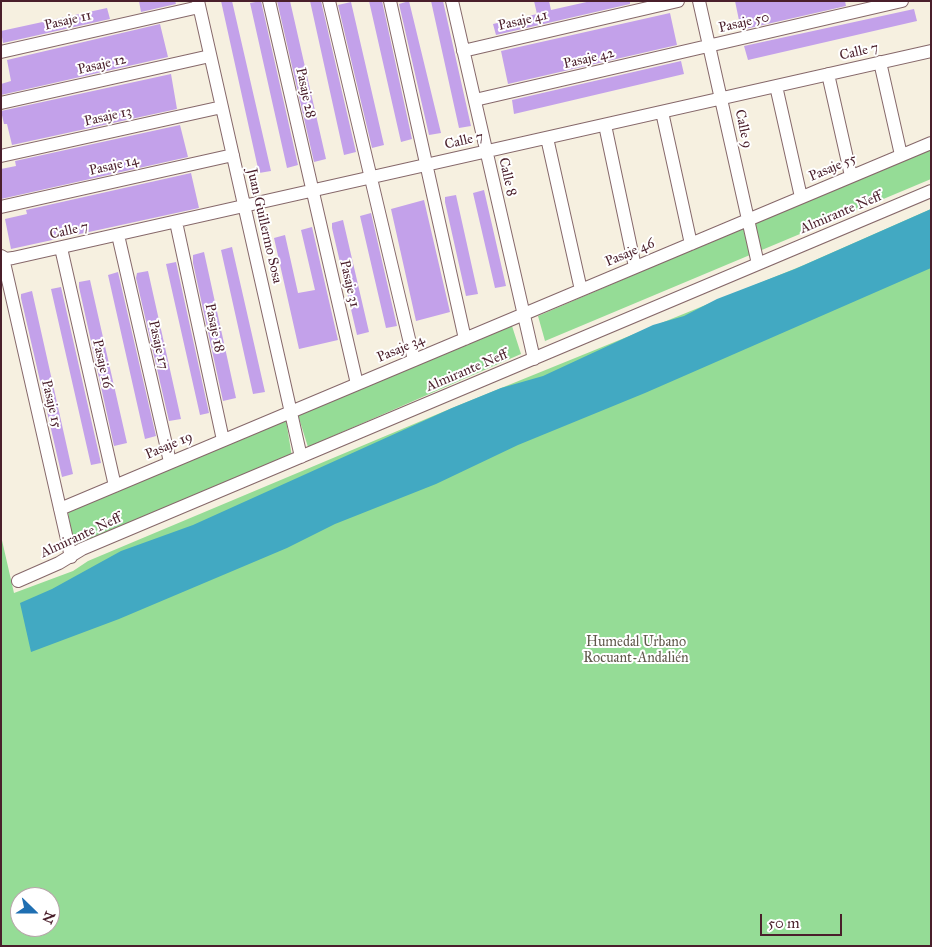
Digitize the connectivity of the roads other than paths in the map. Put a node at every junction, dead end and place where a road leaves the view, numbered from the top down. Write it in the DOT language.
graph roads {
  1 [pos="269,1"];
  2 [pos="329,1"];
  3 [pos="390,1"];
  4 [pos="452,1"];
  5 [pos="678,1"];
  6 [pos="700,1"];
  7 [pos="902,1"];
  8 [pos="198,4"];
  9 [pos="709,46"];
  10 [pos="464,51"];
  11 [pos="931,51"];
  12 [pos="1,52"];
  13 [pos="210,56"];
  14 [pos="880,62"];
  15 [pos="828,74"];
  16 [pos="776,86"];
  17 [pos="721,98"];
  18 [pos="475,100"];
  19 [pos="1,103"];
  20 [pos="222,107"];
  21 [pos="662,112"];
  22 [pos="605,125"];
  23 [pos="547,138"];
  24 [pos="931,143"];
  25 [pos="486,151"];
  26 [pos="232,155"];
  27 [pos="901,155"];
  28 [pos="1,156"];
  29 [pos="426,165"];
  30 [pos="851,176"];
  31 [pos="370,178"];
  32 [pos="311,191"];
  33 [pos="931,191"];
  34 [pos="802,197"];
  35 [pos="244,206"];
  36 [pos="1,207"];
  37 [pos="748,220"];
  38 [pos="176,222"];
  39 [pos="118,235"];
  40 [pos="691,244"];
  41 [pos="60,248"];
  42 [pos="2,257"];
  43 [pos="758,264"];
  44 [pos="635,267"];
  45 [pos="581,290"];
  46 [pos="523,314"];
  47 [pos="465,339"];
  48 [pos="534,359"];
  49 [pos="414,360"];
  50 [pos="357,384"];
  51 [pos="291,411"];
  52 [pos="224,440"];
  53 [pos="301,457"];
  54 [pos="170,462"];
  55 [pos="115,486"];
  56 [pos="60,509"];
  57 [pos="71,557"];
  58 [pos="18,581"];
  1 -- 32 [label="street, Pasaje 28"];
  2 -- 31 [label="street"];
  3 -- 29 [label="street"];
  4 -- 10 [label="street, Calle 8"];
  5 -- 10 [label="street, Pasaje 41"];
  6 -- 9 [label="street, Calle 9"];
  7 -- 9 [label="street, Pasaje 50"];
  8 -- 12 [label="street, Pasaje 11"];
  8 -- 13 [label="street, Juan Guillermo Sosa"];
  9 -- 17 [label="street, Calle 9"];
  9 -- 18 [label="street, Pasaje 42"];
  10 -- 18 [label="street, Calle 8"];
  11 -- 14 [label="street, Calle 7"];
  13 -- 19 [label="street, Pasaje 12"];
  13 -- 20 [label="street, Juan Guillermo Sosa"];
  14 -- 15 [label="street, Calle 7"];
  14 -- 27 [label="street"];
  15 -- 16 [label="street, Calle 7"];
  15 -- 30 [label="street"];
  16 -- 17 [label="street, Calle 7"];
  16 -- 34 [label="street"];
  17 -- 21 [label="street, Calle 7"];
  17 -- 37 [label="street, Calle 9"];
  18 -- 25 [label="street, Calle 8"];
  20 -- 26 [label="street, Juan Guillermo Sosa"];
  20 -- 28 [label="street, Pasaje 13"];
  21 -- 22 [label="street, Calle 7"];
  21 -- 40 [label="street"];
  22 -- 23 [label="street, Calle 7"];
  22 -- 44 [label="street"];
  23 -- 25 [label="street, Calle 7"];
  23 -- 45 [label="street"];
  24 -- 27 [label="street, Pasaje 55"];
  25 -- 29 [label="street, Calle 7"];
  25 -- 46 [label="street, Calle 8"];
  26 -- 35 [label="street, Juan Guillermo Sosa"];
  26 -- 36 [label="street, Pasaje 14"];
  27 -- 30 [label="street, Pasaje 55"];
  29 -- 31 [label="street, Calle 7"];
  29 -- 47 [label="street"];
  30 -- 34 [label="street, Pasaje 55"];
  31 -- 32 [label="street, Calle 7"];
  31 -- 49 [label="street"];
  32 -- 35 [label="street, Calle 7"];
  32 -- 50 [label="street, Pasaje 31"];
  33 -- 43 [label="street, Almirante Neff"];
  34 -- 37 [label="street, Pasaje 55"];
  35 -- 38 [label="street, Calle 7"];
  35 -- 51 [label="street, Juan Guillermo Sosa"];
  37 -- 40 [label="street, Pasaje 46"];
  37 -- 43 [label="street, Calle 9"];
  38 -- 39 [label="street, Calle 7"];
  38 -- 52 [label="street, Pasaje 18"];
  39 -- 41 [label="street, Calle 7"];
  39 -- 54 [label="street, Pasaje 17"];
  40 -- 44 [label="street, Pasaje 46"];
  41 -- 42 [label="street, Calle 7"];
  41 -- 55 [label="street, Pasaje 16"];
  42 -- 56 [label="street, Pasaje 15"];
  43 -- 48 [label="street, Almirante Neff"];
  44 -- 45 [label="street, Pasaje 46"];
  45 -- 46 [label="street, Pasaje 46"];
  46 -- 47 [label="street, Pasaje 34"];
  46 -- 48 [label="street, Calle 8"];
  47 -- 49 [label="street, Pasaje 34"];
  48 -- 53 [label="street, Almirante Neff"];
  49 -- 50 [label="street, Pasaje 34"];
  50 -- 51 [label="street, Pasaje 34"];
  51 -- 52 [label="street, Pasaje 19"];
  51 -- 53 [label="street, Juan Guillermo Sosa"];
  52 -- 54 [label="street, Pasaje 19"];
  53 -- 57 [label="street, Almirante Neff"];
  54 -- 55 [label="street, Pasaje 19"];
  55 -- 56 [label="street, Pasaje 19"];
  56 -- 57 [label="street, Pasaje 15"];
  57 -- 58 [label="street, Almirante Neff"];
}
